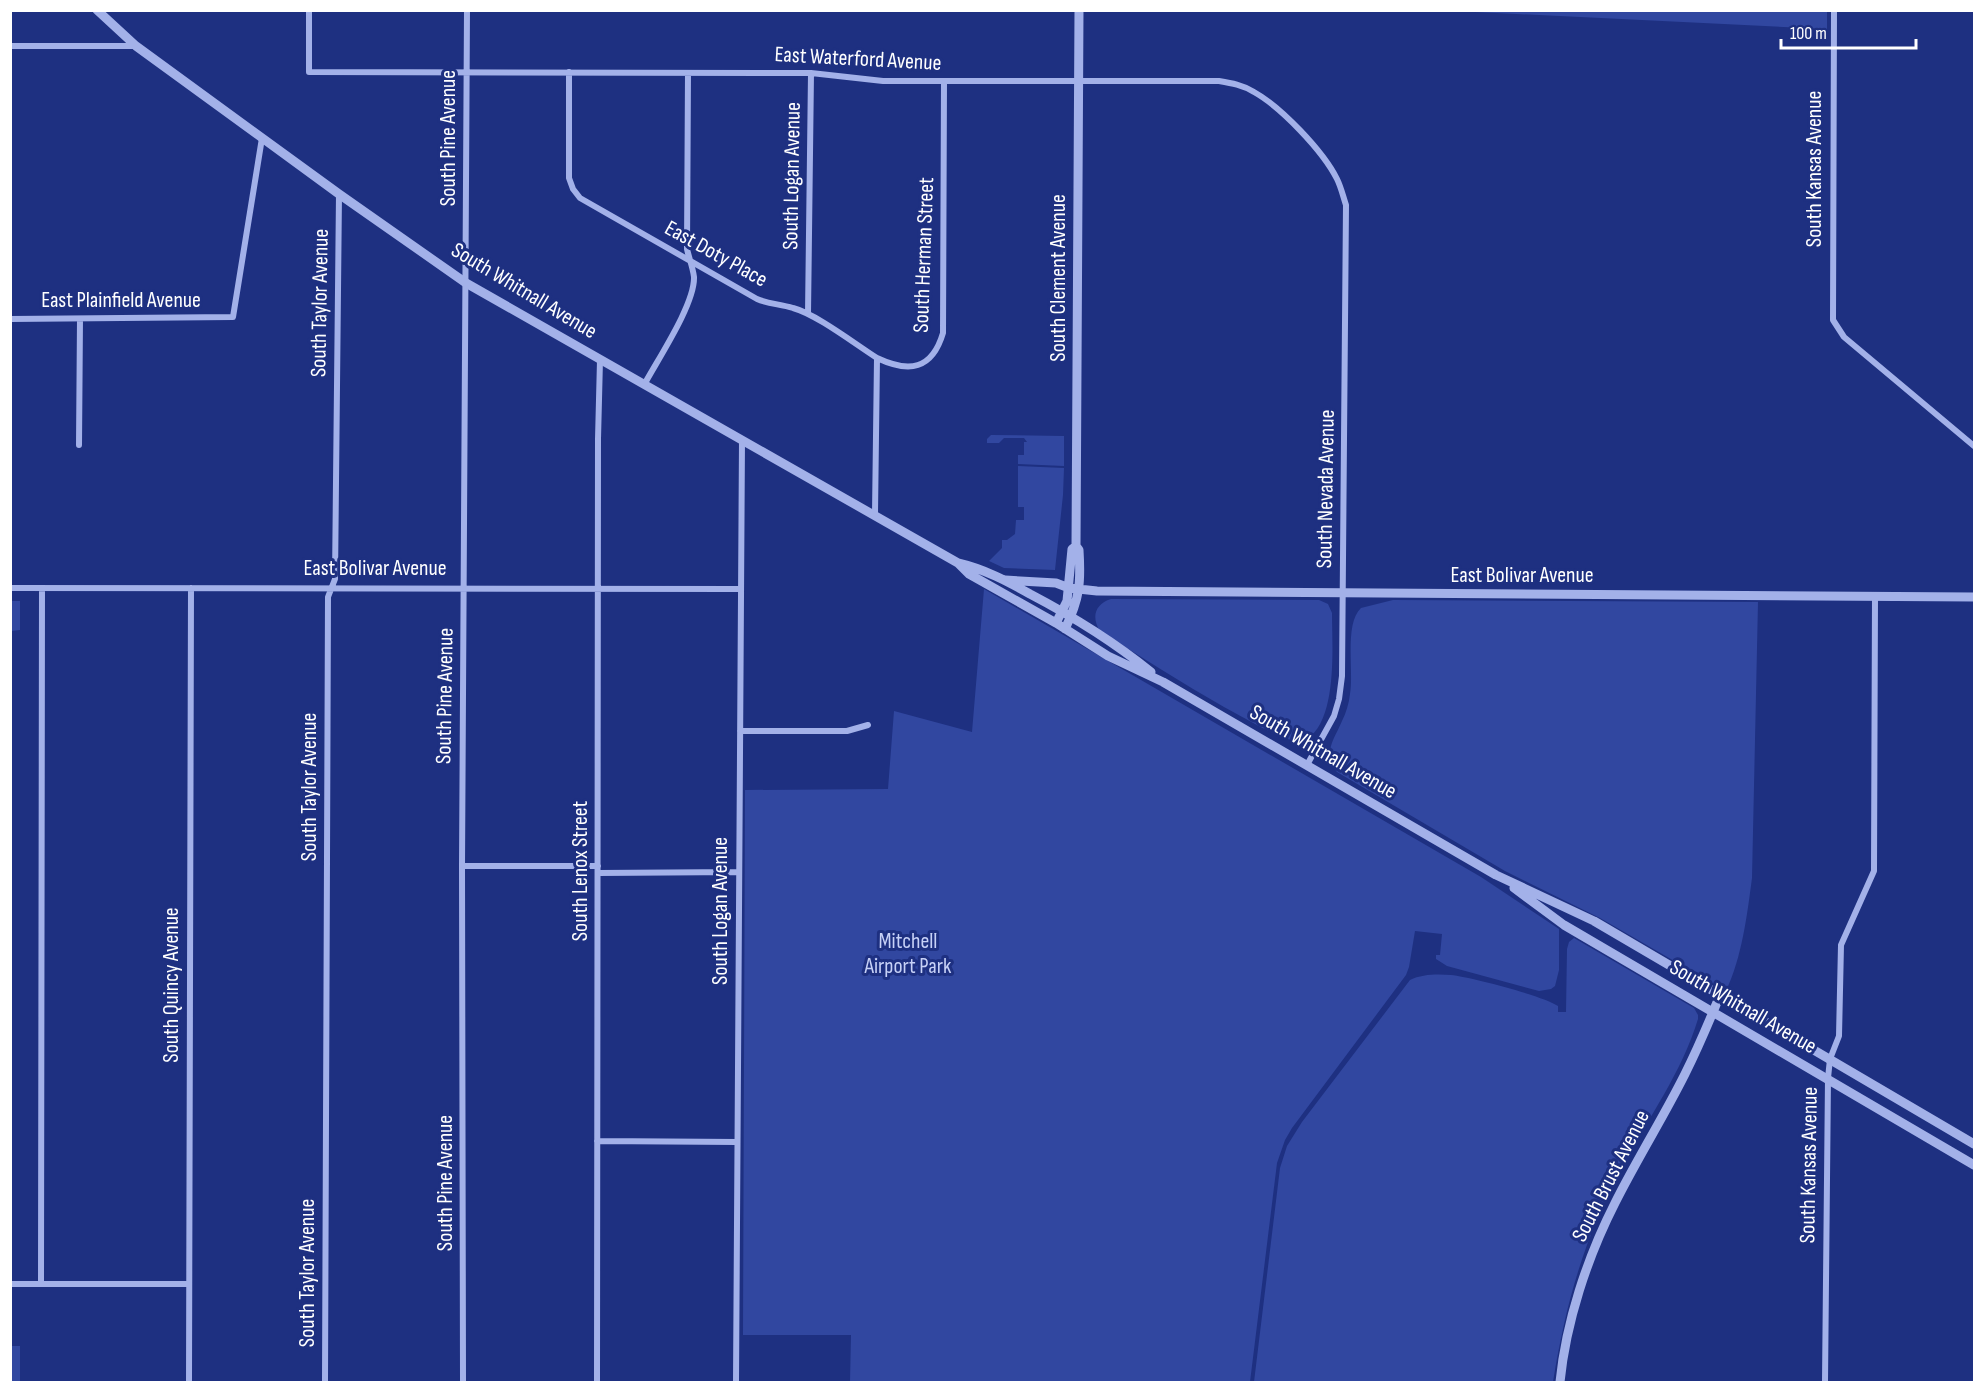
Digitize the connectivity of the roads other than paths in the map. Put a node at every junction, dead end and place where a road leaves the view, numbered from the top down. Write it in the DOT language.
graph roads {
  1 [pos="97,10"];
  2 [pos="309,10"];
  3 [pos="467,10"];
  4 [pos="1079,10"];
  5 [pos="1834,10"];
  6 [pos="10,46"];
  7 [pos="136,46"];
  8 [pos="467,71"];
  9 [pos="569,72"];
  10 [pos="688,73"];
  11 [pos="811,73"];
  12 [pos="1078,80"];
  13 [pos="944,81"];
  14 [pos="262,138"];
  15 [pos="339,194"];
  16 [pos="1346,205"];
  17 [pos="690,261"];
  18 [pos="466,283"];
  19 [pos="808,314"];
  20 [pos="10,319"];
  21 [pos="80,319"];
  22 [pos="877,358"];
  23 [pos="600,360"];
  24 [pos="644,385"];
  25 [pos="742,440"];
  26 [pos="79,445"];
  27 [pos="1974,446"];
  28 [pos="875,514"];
  29 [pos="1076,546"];
  30 [pos="958,563"];
  31 [pos="1005,580"];
  32 [pos="10,588"];
  33 [pos="42,588"];
  34 [pos="191,588"];
  35 [pos="332,588"];
  36 [pos="464,588"];
  37 [pos="599,588"];
  38 [pos="1069,588"];
  39 [pos="740,589"];
  40 [pos="1080,589"];
  41 [pos="1343,593"];
  42 [pos="1875,597"];
  43 [pos="1974,597"];
  44 [pos="1062,611"];
  45 [pos="1071,617"];
  46 [pos="1056,623"];
  47 [pos="1065,629"];
  48 [pos="1162,682"];
  49 [pos="868,725"];
  50 [pos="740,731"];
  51 [pos="1307,765"];
  52 [pos="462,866"];
  53 [pos="598,869"];
  54 [pos="738,872"];
  55 [pos="1496,875"];
  56 [pos="1720,995"];
  57 [pos="1713,1012"];
  58 [pos="1830,1059"];
  59 [pos="1828,1078"];
  60 [pos="1935,1121"];
  61 [pos="1926,1137"];
  62 [pos="597,1141"];
  63 [pos="737,1142"];
  64 [pos="1974,1144"];
  65 [pos="1974,1165"];
  66 [pos="10,1284"];
  67 [pos="41,1284"];
  68 [pos="188,1284"];
  69 [pos="189,1383"];
  70 [pos="325,1383"];
  71 [pos="463,1383"];
  72 [pos="597,1383"];
  73 [pos="736,1383"];
  74 [pos="1560,1383"];
  75 [pos="1825,1383"];
  1 -- 7 [label="street, South Whitnall Avenue"];
  2 -- 8 [label="street, East Waterford Avenue"];
  3 -- 8 [label="street, South Pine Avenue"];
  4 -- 12 [label="street, South Clement Avenue"];
  5 -- 27 [label="street, South Kansas Avenue"];
  6 -- 7 [label="street"];
  7 -- 14 [label="street, South Whitnall Avenue"];
  8 -- 9 [label="street, East Waterford Avenue"];
  8 -- 18 [label="street, South Pine Avenue"];
  9 -- 10 [label="street, East Waterford Avenue"];
  9 -- 17 [label="street, East Doty Place"];
  10 -- 11 [label="street, East Waterford Avenue"];
  10 -- 17 [label="street"];
  11 -- 13 [label="street, East Waterford Avenue"];
  11 -- 19 [label="street, South Logan Avenue"];
  12 -- 13 [label="street, East Waterford Avenue"];
  12 -- 16 [label="street, East Waterford Avenue"];
  12 -- 29 [label="street, South Clement Avenue"];
  13 -- 22 [label="street, South Herman Street"];
  14 -- 15 [label="street, South Whitnall Avenue"];
  14 -- 21 [label="street, East Plainfield Avenue"];
  15 -- 18 [label="street, South Whitnall Avenue"];
  15 -- 35 [label="street, South Taylor Avenue"];
  16 -- 41 [label="street, South Nevada Avenue"];
  17 -- 19 [label="street, East Doty Place"];
  17 -- 24 [label="street"];
  18 -- 23 [label="street, South Whitnall Avenue"];
  18 -- 36 [label="street, South Pine Avenue"];
  19 -- 22 [label="street, East Doty Place"];
  20 -- 21 [label="street, East Plainfield Avenue"];
  21 -- 26 [label="street"];
  22 -- 28 [label="street"];
  23 -- 24 [label="street, South Whitnall Avenue"];
  23 -- 37 [label="street, South Lenox Street"];
  24 -- 25 [label="street, South Whitnall Avenue"];
  25 -- 28 [label="street, South Whitnall Avenue"];
  25 -- 39 [label="street, South Logan Avenue"];
  28 -- 30 [label="street, South Whitnall Avenue"];
  29 -- 38 [label="street, South Clement Avenue"];
  29 -- 40 [label="street, South Clement Avenue"];
  30 -- 31 [label="street, South Whitnall Avenue"];
  30 -- 46 [label="street, South Whitnall Avenue"];
  31 -- 38 [label="street, East Bolivar Avenue"];
  31 -- 44 [label="street, South Whitnall Avenue"];
  32 -- 33 [label="street, East Bolivar Avenue"];
  33 -- 34 [label="street, East Bolivar Avenue"];
  33 -- 67 [label="street"];
  34 -- 35 [label="street, East Bolivar Avenue"];
  34 -- 68 [label="street, South Quincy Avenue"];
  35 -- 36 [label="street, East Bolivar Avenue"];
  35 -- 70 [label="street, South Taylor Avenue"];
  36 -- 37 [label="street, East Bolivar Avenue"];
  36 -- 52 [label="street, South Pine Avenue"];
  37 -- 39 [label="street, East Bolivar Avenue"];
  37 -- 53 [label="street, South Lenox Street"];
  38 -- 40 [label="street, East Bolivar Avenue"];
  38 -- 44 [label="street, South Clement Avenue"];
  39 -- 50 [label="street, South Logan Avenue"];
  40 -- 41 [label="street, East Bolivar Avenue"];
  40 -- 45 [label="street, South Clement Avenue"];
  41 -- 42 [label="street, East Bolivar Avenue"];
  41 -- 51 [label="street, South Nevada Avenue"];
  42 -- 43 [label="street, East Bolivar Avenue"];
  42 -- 58 [label="street, South Kansas Avenue"];
  44 -- 45 [label="street, South Whitnall Avenue"];
  44 -- 46 [label="street, South Clement Avenue"];
  45 -- 47 [label="street, South Clement Avenue"];
  45 -- 48 [label="street, South Whitnall Avenue"];
  46 -- 47 [label="street, South Whitnall Avenue"];
  47 -- 48 [label="street, South Whitnall Avenue"];
  48 -- 51 [label="street, South Whitnall Avenue"];
  49 -- 50 [label="street"];
  50 -- 54 [label="street, South Logan Avenue"];
  51 -- 55 [label="street, South Whitnall Avenue"];
  52 -- 53 [label="street"];
  52 -- 71 [label="street, South Pine Avenue"];
  53 -- 54 [label="street"];
  53 -- 62 [label="street, South Lenox Street"];
  54 -- 63 [label="street, South Logan Avenue"];
  55 -- 56 [label="street, South Whitnall Avenue"];
  55 -- 57 [label="street, South Whitnall Avenue"];
  56 -- 57 [label="street, South Brust Avenue"];
  56 -- 58 [label="street, South Whitnall Avenue"];
  57 -- 59 [label="street, South Whitnall Avenue"];
  57 -- 74 [label="street, South Brust Avenue"];
  58 -- 59 [label="street, South Kansas Avenue"];
  58 -- 60 [label="street, South Whitnall Avenue"];
  59 -- 61 [label="street, South Whitnall Avenue"];
  59 -- 75 [label="street, South Kansas Avenue"];
  60 -- 61 [label="street"];
  60 -- 64 [label="street, South Whitnall Avenue"];
  61 -- 65 [label="street, South Whitnall Avenue"];
  62 -- 63 [label="street"];
  62 -- 72 [label="street, South Lenox Street"];
  63 -- 73 [label="street, South Logan Avenue"];
  66 -- 67 [label="street"];
  67 -- 68 [label="street"];
  68 -- 69 [label="street, South Quincy Avenue"];
}
